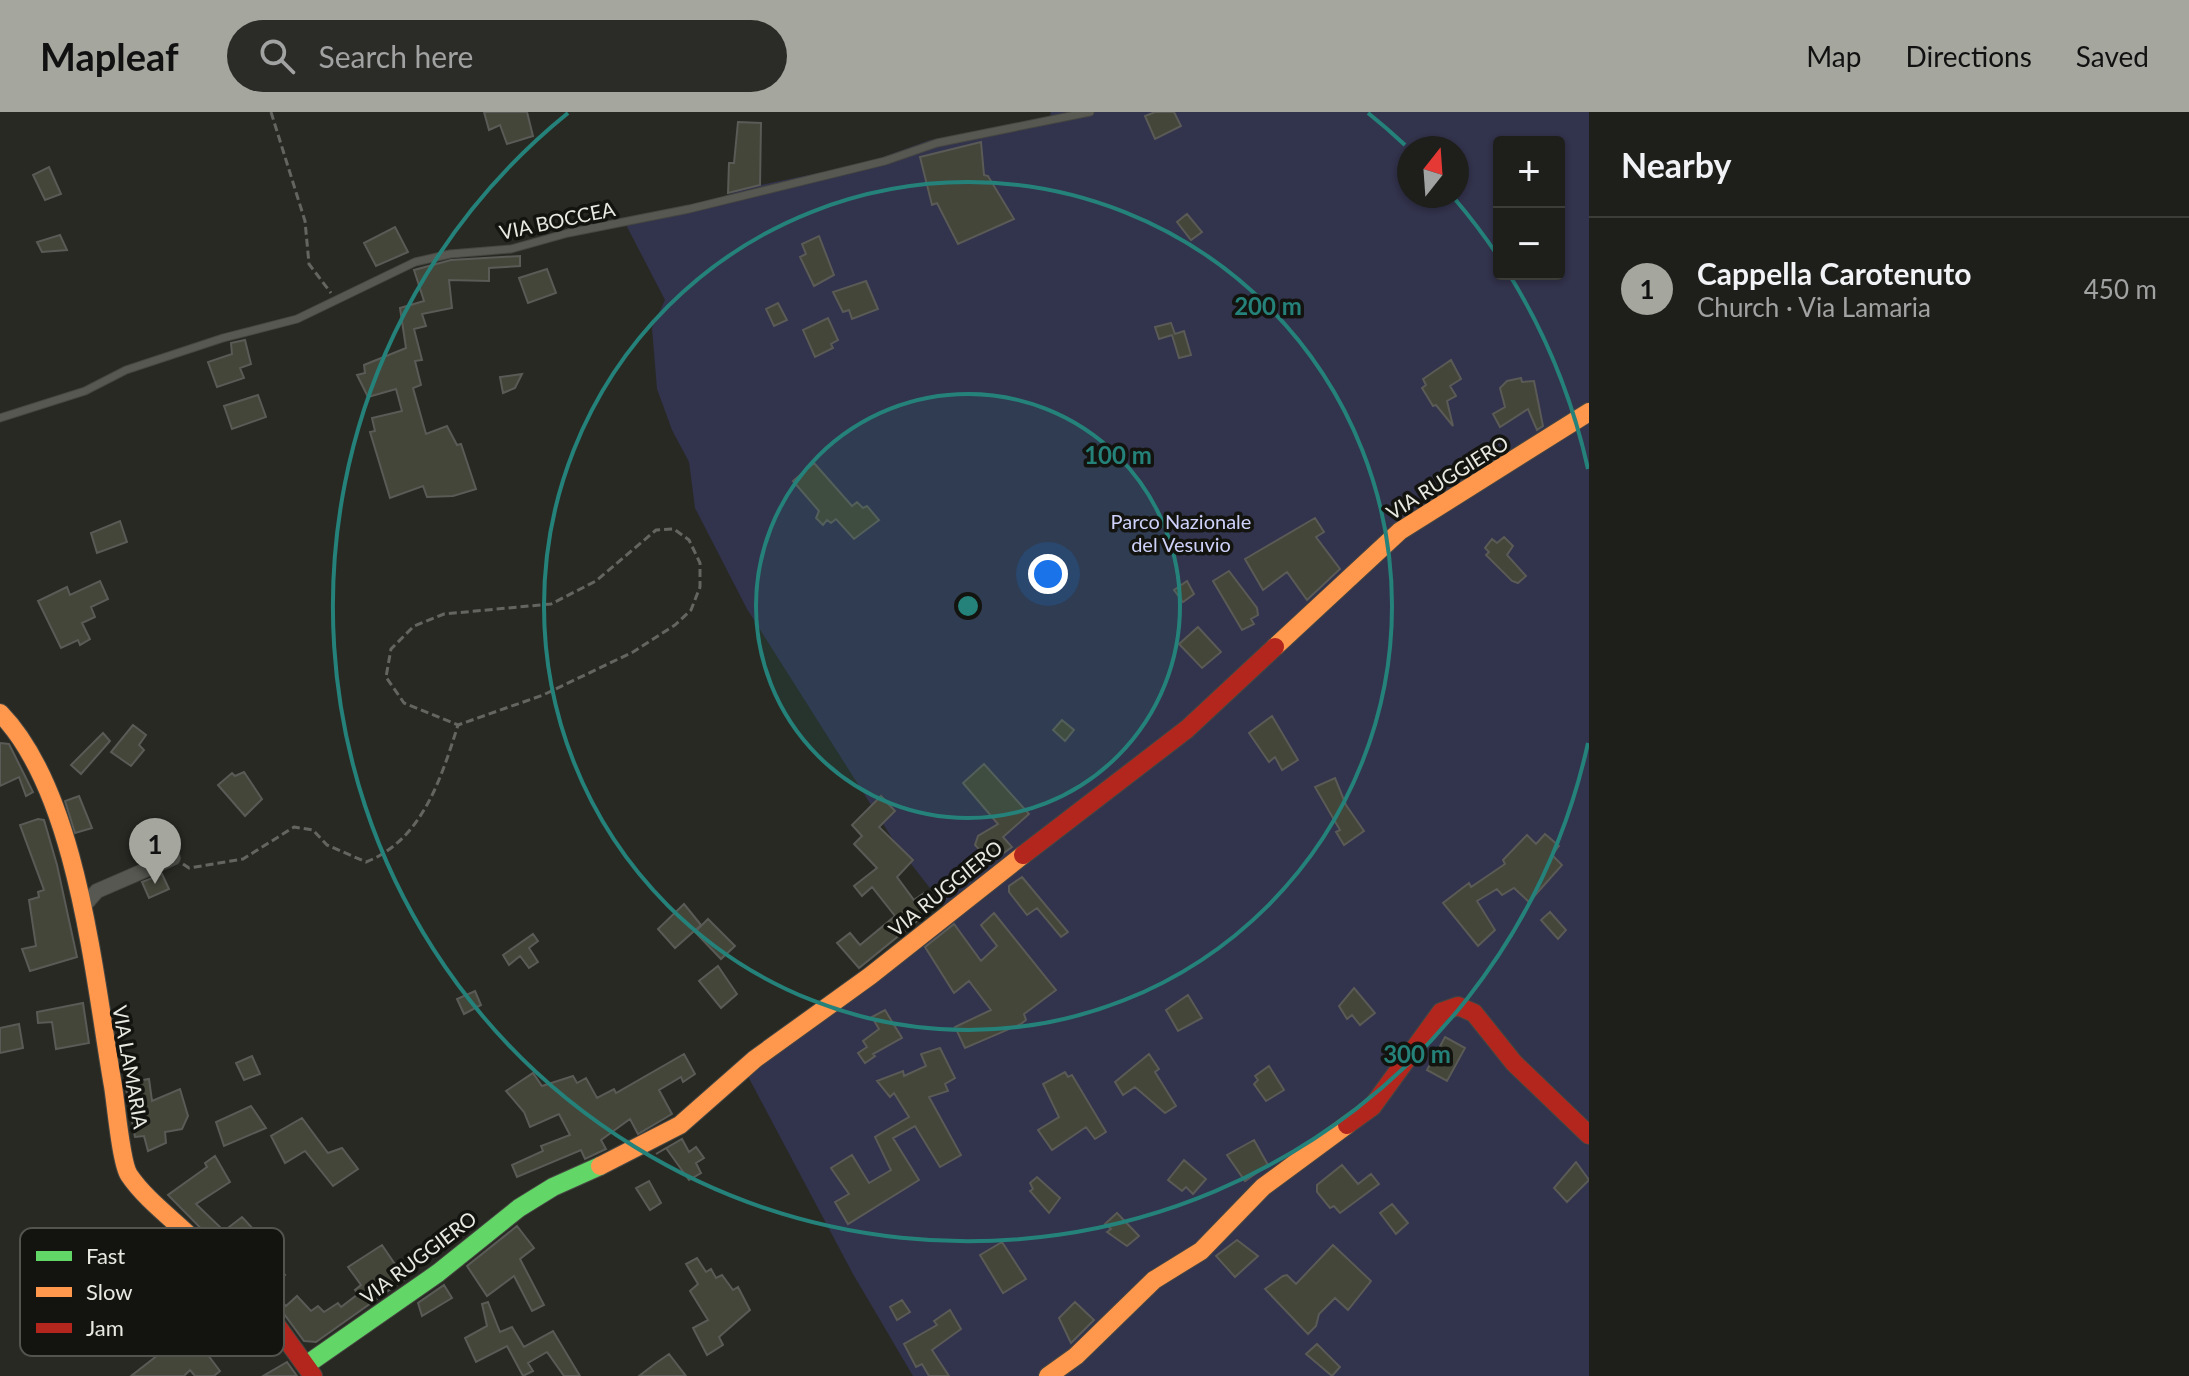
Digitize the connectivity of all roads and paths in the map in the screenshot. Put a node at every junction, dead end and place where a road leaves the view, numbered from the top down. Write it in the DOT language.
graph roads {
  1 [pos="271,112"];
  2 [pos="1090,112"];
  3 [pos="332,305"];
  4 [pos="1589,412"];
  5 [pos="0,418"];
  6 [pos="0,713"];
  7 [pos="458,725"];
  8 [pos="173,858"];
  9 [pos="82,908"];
  10 [pos="1589,1135"];
  11 [pos="182,1228"];
  12 [pos="284,1336"];
  13 [pos="309,1371"];
  14 [pos="1048,1376"];
  1 -- 3 [label="path"];
  2 -- 3 [label="lane, VIA BOCCEA"];
  3 -- 5 [label="lane, VIA BOCCEA"];
  4 -- 13 [label="street, VIA RUGGIERO"];
  6 -- 9 [label="street, VIA LAMARIA"];
  7 -- 7 [label="path"];
  7 -- 8 [label="path"];
  8 -- 9 [label="street"];
  9 -- 11 [label="street, VIA LAMARIA"];
  10 -- 14 [label="street"];
  12 -- 13 [label="street, VIA LAMARIA"];
}
